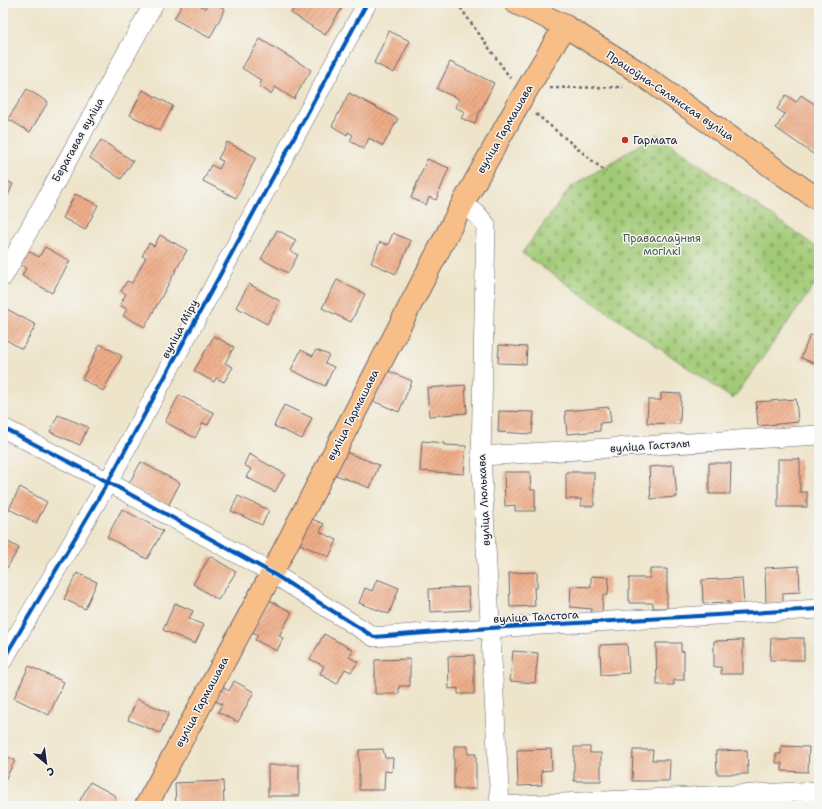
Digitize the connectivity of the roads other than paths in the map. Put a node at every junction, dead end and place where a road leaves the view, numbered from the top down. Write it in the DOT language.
graph roads {
  1 [pos="154,3"];
  2 [pos="367,3"];
  3 [pos="516,3"];
  4 [pos="565,26"];
  5 [pos="819,200"];
  6 [pos="462,206"];
  7 [pos="3,277"];
  8 [pos="3,428"];
  9 [pos="819,435"];
  10 [pos="481,456"];
  11 [pos="108,482"];
  12 [pos="272,573"];
  13 [pos="819,609"];
  14 [pos="490,628"];
  15 [pos="3,660"];
  16 [pos="819,791"];
  17 [pos="146,806"];
  18 [pos="500,806"];
  1 -- 7 [label="street, Берагавая вуліца"];
  2 -- 11 [label="street, вуліца Міру"];
  3 -- 4 [label="main road, Працоўна-Сялянская вуліца"];
  4 -- 5 [label="main road, Працоўна-Сялянская вуліца"];
  4 -- 6 [label="main road, вуліца Гармашава"];
  6 -- 10 [label="street, вуліца Люлькава"];
  6 -- 12 [label="main road, вуліца Гармашава"];
  8 -- 11 [label="street, вуліца Талстога"];
  9 -- 10 [label="street, вуліца Гастэлы"];
  10 -- 14 [label="street, вуліца Люлькава"];
  11 -- 12 [label="street, вуліца Талстога"];
  11 -- 15 [label="street, вуліца Міру"];
  12 -- 14 [label="street, вуліца Талстога"];
  12 -- 17 [label="main road, вуліца Гармашава"];
  13 -- 14 [label="street, вуліца Талстога"];
  14 -- 18 [label="street, вуліца Люлькава"];
  16 -- 18 [label="street"];
}
